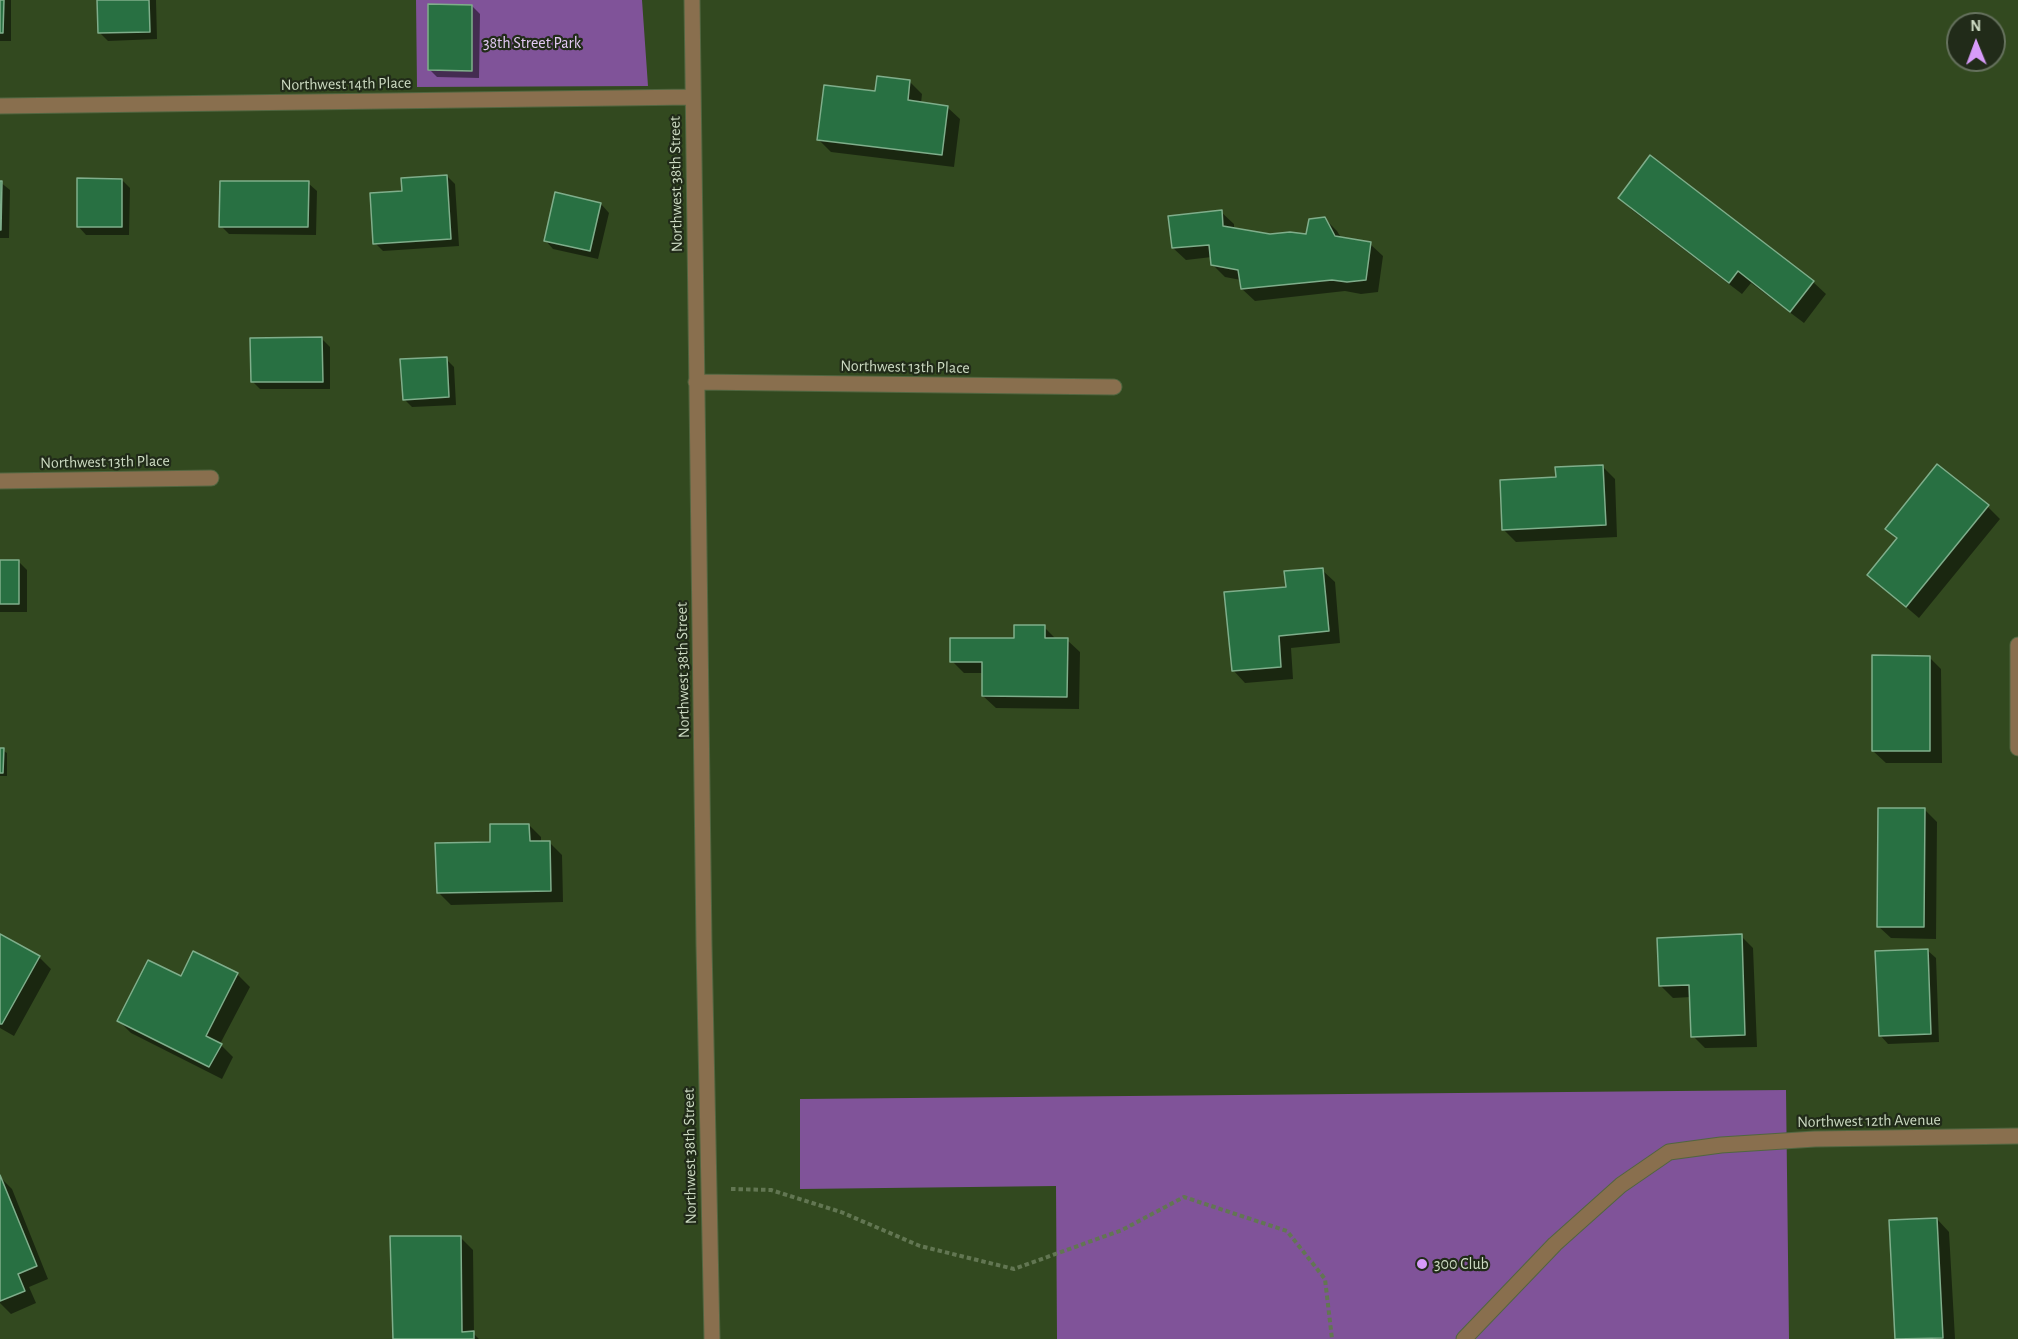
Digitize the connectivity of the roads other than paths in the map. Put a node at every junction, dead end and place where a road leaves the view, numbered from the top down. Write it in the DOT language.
graph roads {
  1 [pos="692,0"];
  2 [pos="693,97"];
  3 [pos="0,106"];
  4 [pos="696,382"];
  5 [pos="1114,387"];
  6 [pos="211,478"];
  7 [pos="0,481"];
  8 [pos="2018,645"];
  9 [pos="2018,748"];
  10 [pos="2018,1136"];
  11 [pos="712,1339"];
  12 [pos="1464,1339"];
  1 -- 2 [label="street, Northwest 38th Street"];
  2 -- 3 [label="street, Northwest 14th Place"];
  2 -- 4 [label="street, Northwest 38th Street"];
  4 -- 5 [label="street, Northwest 13th Place"];
  4 -- 11 [label="street, Northwest 38th Street"];
  6 -- 7 [label="street, Northwest 13th Place"];
  8 -- 9 [label="street"];
  10 -- 12 [label="street, Northwest 12th Avenue"];
}
